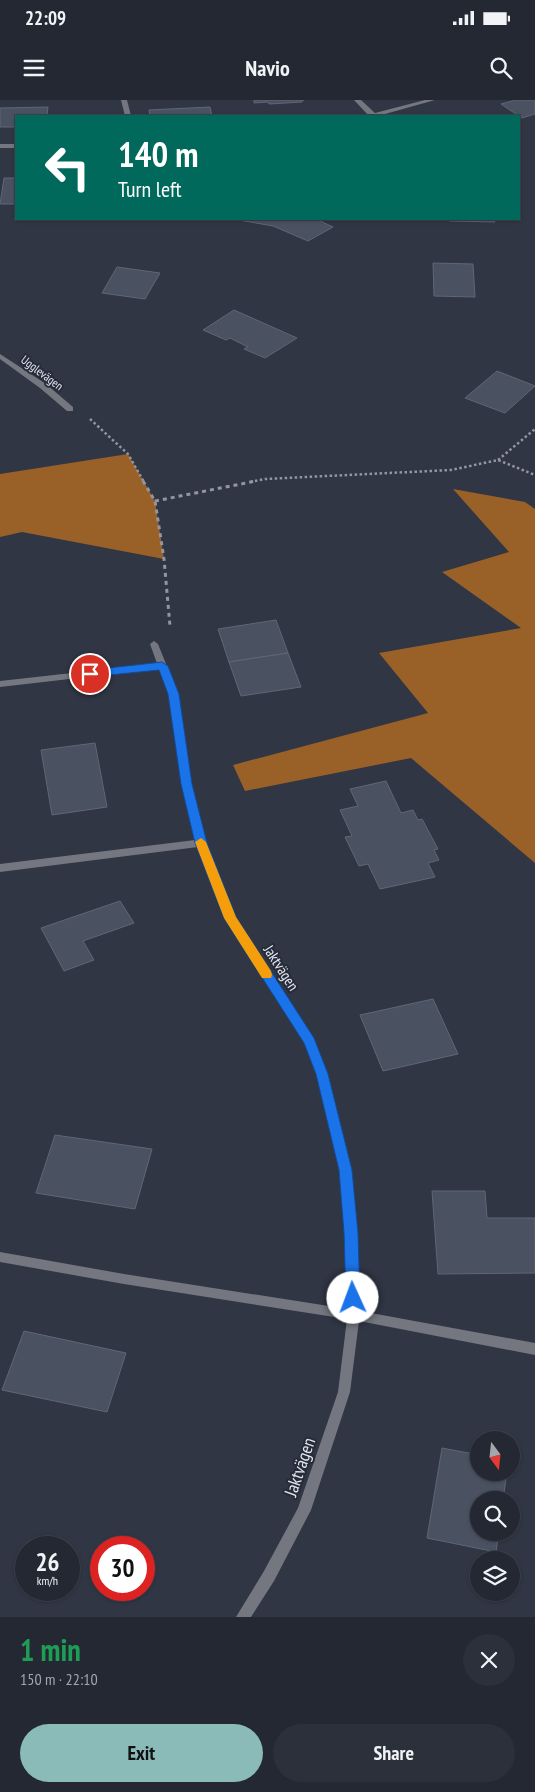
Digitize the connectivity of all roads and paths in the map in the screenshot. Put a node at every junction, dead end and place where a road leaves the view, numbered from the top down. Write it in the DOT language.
graph roads {
  1 [pos="124,100"];
  2 [pos="357,100"];
  3 [pos="432,100"];
  4 [pos="128,115"];
  5 [pos="372,115"];
  6 [pos="377,115"];
  7 [pos="0,146"];
  8 [pos="15,146"];
  9 [pos="0,356"];
  10 [pos="70,409"];
  11 [pos="535,429"];
  12 [pos="498,460"];
  13 [pos="535,475"];
  14 [pos="155,500"];
  15 [pos="154,644"];
  16 [pos="162,666"];
  17 [pos="0,684"];
  18 [pos="201,843"];
  19 [pos="0,868"];
  20 [pos="0,1257"];
  21 [pos="354,1315"];
  22 [pos="535,1349"];
  23 [pos="243,1617"];
  1 -- 4 [label="street"];
  2 -- 5 [label="street"];
  3 -- 6 [label="street"];
  7 -- 8 [label="street"];
  9 -- 10 [label="street, Ugglevägen"];
  10 -- 14 [label="path"];
  11 -- 12 [label="path"];
  12 -- 13 [label="path"];
  12 -- 14 [label="path"];
  14 -- 15 [label="path"];
  15 -- 16 [label="street, Jaktvägen"];
  16 -- 17 [label="street"];
  16 -- 18 [label="street, Jaktvägen"];
  18 -- 19 [label="street"];
  18 -- 21 [label="street, Jaktvägen"];
  20 -- 21 [label="street"];
  21 -- 22 [label="street"];
  21 -- 23 [label="street, Jaktvägen"];
}
